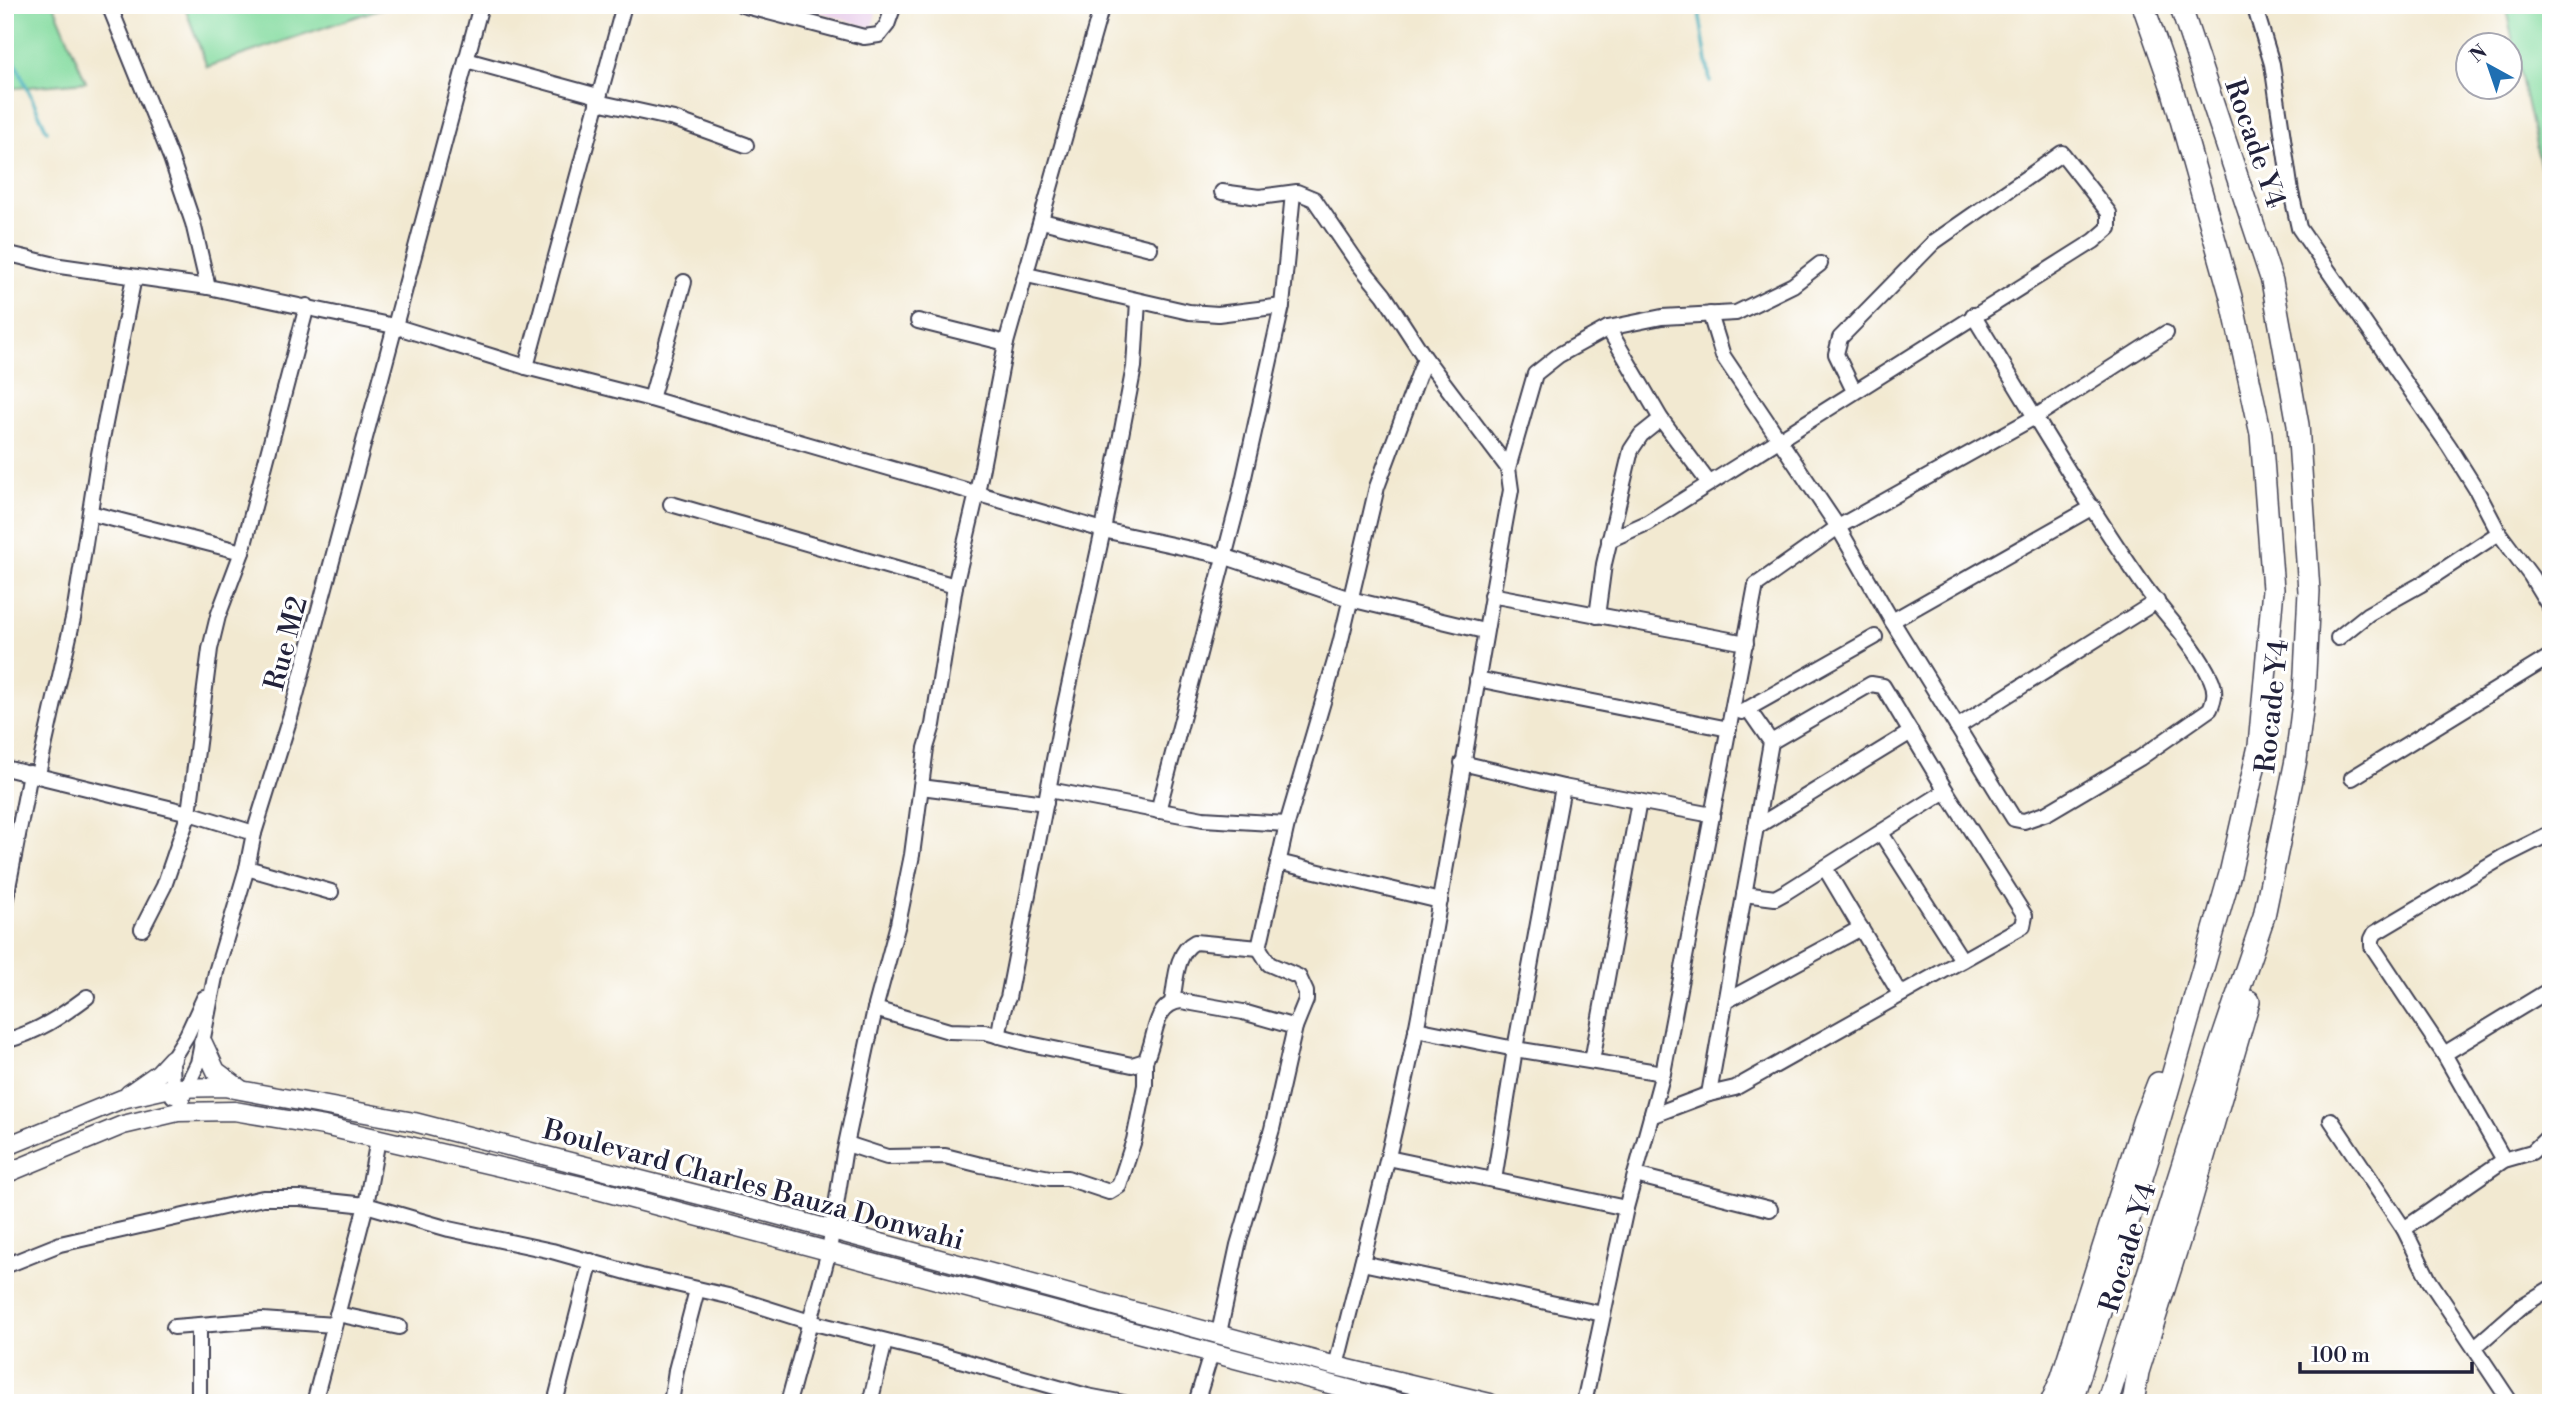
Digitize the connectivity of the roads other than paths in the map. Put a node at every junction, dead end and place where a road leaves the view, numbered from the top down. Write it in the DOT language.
graph roads {
  1 [pos="109,5"];
  2 [pos="481,5"];
  3 [pos="624,5"];
  4 [pos="742,5"];
  5 [pos="894,5"];
  6 [pos="1102,5"];
  7 [pos="2144,5"];
  8 [pos="2180,5"];
  9 [pos="2254,5"];
  10 [pos="466,60"];
  11 [pos="598,99"];
  12 [pos="746,145"];
  13 [pos="1222,192"];
  14 [pos="1293,193"];
  15 [pos="1042,221"];
  16 [pos="1150,248"];
  17 [pos="5,253"];
  18 [pos="1820,264"];
  19 [pos="1027,275"];
  20 [pos="134,277"];
  21 [pos="684,282"];
  22 [pos="208,287"];
  23 [pos="1138,301"];
  24 [pos="307,306"];
  25 [pos="1282,306"];
  26 [pos="1710,314"];
  27 [pos="1973,316"];
  28 [pos="918,321"];
  29 [pos="394,326"];
  30 [pos="1608,328"];
  31 [pos="2166,332"];
  32 [pos="1006,343"];
  33 [pos="1425,358"];
  34 [pos="526,368"];
  35 [pos="1854,391"];
  36 [pos="651,399"];
  37 [pos="2035,417"];
  38 [pos="1661,419"];
  39 [pos="1778,438"];
  40 [pos="1508,468"];
  41 [pos="1709,483"];
  42 [pos="978,493"];
  43 [pos="671,504"];
  44 [pos="2093,507"];
  45 [pos="90,513"];
  46 [pos="1838,527"];
  47 [pos="1103,530"];
  48 [pos="2499,533"];
  49 [pos="1609,540"];
  50 [pos="242,552"];
  51 [pos="1223,556"];
  52 [pos="955,586"];
  53 [pos="1492,595"];
  54 [pos="1350,599"];
  55 [pos="2157,601"];
  56 [pos="2551,610"];
  57 [pos="1597,616"];
  58 [pos="1892,621"];
  59 [pos="1484,631"];
  60 [pos="1875,637"];
  61 [pos="2338,638"];
  62 [pos="1746,643"];
  63 [pos="2551,656"];
  64 [pos="1478,679"];
  65 [pos="1748,709"];
  66 [pos="1730,724"];
  67 [pos="1957,727"];
  68 [pos="1911,732"];
  69 [pos="1771,742"];
  70 [pos="1462,763"];
  71 [pos="5,768"];
  72 [pos="34,774"];
  73 [pos="2352,778"];
  74 [pos="921,787"];
  75 [pos="1563,787"];
  76 [pos="1946,792"];
  77 [pos="1047,797"];
  78 [pos="1639,801"];
  79 [pos="1157,811"];
  80 [pos="189,813"];
  81 [pos="1712,816"];
  82 [pos="1287,824"];
  83 [pos="1756,827"];
  84 [pos="254,833"];
  85 [pos="1881,833"];
  86 [pos="2551,833"];
  87 [pos="1278,862"];
  88 [pos="247,868"];
  89 [pos="1825,868"];
  90 [pos="331,892"];
  91 [pos="1744,894"];
  92 [pos="1440,901"];
  93 [pos="5,903"];
  94 [pos="2264,916"];
  95 [pos="1861,928"];
  96 [pos="142,929"];
  97 [pos="2211,940"];
  98 [pos="1259,948"];
  99 [pos="1962,960"];
  100 [pos="216,972"];
  101 [pos="2551,989"];
  102 [pos="1900,995"];
  103 [pos="87,997"];
  104 [pos="1726,1000"];
  105 [pos="1172,1002"];
  106 [pos="875,1009"];
  107 [pos="1295,1027"];
  108 [pos="1416,1028"];
  109 [pos="998,1036"];
  110 [pos="5,1041"];
  111 [pos="203,1043"];
  112 [pos="1516,1049"];
  113 [pos="2445,1054"];
  114 [pos="172,1059"];
  115 [pos="1144,1061"];
  116 [pos="1592,1061"];
  117 [pos="1663,1073"];
  118 [pos="179,1088"];
  119 [pos="243,1091"];
  120 [pos="1709,1094"];
  121 [pos="122,1099"];
  122 [pos="178,1112"];
  123 [pos="1651,1116"];
  124 [pos="2331,1120"];
  125 [pos="2551,1134"];
  126 [pos="378,1139"];
  127 [pos="847,1144"];
  128 [pos="5,1147"];
  129 [pos="1388,1158"];
  130 [pos="2504,1160"];
  131 [pos="5,1174"];
  132 [pos="1635,1175"];
  133 [pos="1494,1180"];
  134 [pos="366,1205"];
  135 [pos="1626,1208"];
  136 [pos="1770,1209"];
  137 [pos="2404,1229"];
  138 [pos="832,1231"];
  139 [pos="829,1251"];
  140 [pos="591,1261"];
  141 [pos="1362,1263"];
  142 [pos="5,1266"];
  143 [pos="2551,1288"];
  144 [pos="697,1290"];
  145 [pos="1603,1314"];
  146 [pos="336,1319"];
  147 [pos="810,1322"];
  148 [pos="199,1325"];
  149 [pos="174,1327"];
  150 [pos="399,1327"];
  151 [pos="1219,1333"];
  152 [pos="885,1341"];
  153 [pos="2475,1347"];
  154 [pos="1212,1354"];
  155 [pos="1336,1366"];
  156 [pos="2138,1372"];
  157 [pos="2063,1377"];
  158 [pos="1086,1400"];
  159 [pos="199,1403"];
  160 [pos="314,1403"];
  161 [pos="555,1403"];
  162 [pos="671,1403"];
  163 [pos="788,1403"];
  164 [pos="870,1403"];
  165 [pos="1124,1403"];
  166 [pos="1196,1403"];
  167 [pos="1401,1403"];
  168 [pos="1490,1403"];
  169 [pos="1584,1403"];
  170 [pos="2051,1403"];
  171 [pos="2056,1403"];
  172 [pos="2071,1403"];
  173 [pos="2107,1403"];
  174 [pos="2128,1403"];
  175 [pos="2133,1403"];
  176 [pos="2511,1403"];
  1 -- 22 [label="street"];
  2 -- 10 [label="street, Rue M2"];
  3 -- 11 [label="street"];
  4 -- 5 [label="street"];
  6 -- 15 [label="street"];
  7 -- 97 [label="highway, Rocade Y4"];
  8 -- 94 [label="highway, Rocade Y4"];
  9 -- 48 [label="street"];
  10 -- 11 [label="street"];
  10 -- 29 [label="street, Rue M2"];
  11 -- 12 [label="street"];
  11 -- 34 [label="street"];
  13 -- 14 [label="street"];
  14 -- 25 [label="street"];
  14 -- 33 [label="street"];
  15 -- 16 [label="street"];
  15 -- 19 [label="street"];
  17 -- 20 [label="street"];
  18 -- 26 [label="street"];
  19 -- 23 [label="street"];
  19 -- 32 [label="street"];
  20 -- 22 [label="street"];
  20 -- 45 [label="street"];
  21 -- 36 [label="street"];
  22 -- 24 [label="street"];
  23 -- 25 [label="street"];
  23 -- 47 [label="street"];
  24 -- 29 [label="street"];
  24 -- 50 [label="street"];
  25 -- 51 [label="street"];
  26 -- 30 [label="street"];
  26 -- 39 [label="street"];
  27 -- 35 [label="street"];
  27 -- 35 [label="street"];
  27 -- 37 [label="street"];
  28 -- 32 [label="street"];
  29 -- 34 [label="street"];
  29 -- 84 [label="street, Rue M2"];
  30 -- 38 [label="street"];
  30 -- 40 [label="street"];
  31 -- 37 [label="street"];
  32 -- 42 [label="street"];
  33 -- 40 [label="street"];
  33 -- 54 [label="street"];
  34 -- 36 [label="street"];
  35 -- 39 [label="street"];
  36 -- 42 [label="street"];
  37 -- 44 [label="street"];
  37 -- 46 [label="street"];
  38 -- 41 [label="street"];
  38 -- 49 [label="street"];
  39 -- 41 [label="street"];
  39 -- 46 [label="street"];
  40 -- 53 [label="street"];
  41 -- 49 [label="street"];
  42 -- 47 [label="street"];
  42 -- 52 [label="street"];
  43 -- 52 [label="street"];
  44 -- 55 [label="street"];
  44 -- 58 [label="street"];
  45 -- 50 [label="street"];
  45 -- 72 [label="street"];
  46 -- 58 [label="street"];
  46 -- 62 [label="street"];
  47 -- 51 [label="street"];
  47 -- 77 [label="street"];
  48 -- 56 [label="street"];
  48 -- 61 [label="street"];
  49 -- 57 [label="street"];
  50 -- 80 [label="street"];
  51 -- 54 [label="street"];
  51 -- 79 [label="street"];
  52 -- 74 [label="street"];
  53 -- 57 [label="street"];
  53 -- 59 [label="street"];
  54 -- 59 [label="street"];
  54 -- 82 [label="street"];
  55 -- 67 [label="street"];
  55 -- 67 [label="street"];
  57 -- 62 [label="street"];
  58 -- 67 [label="street"];
  59 -- 64 [label="street"];
  60 -- 65 [label="street"];
  62 -- 66 [label="street"];
  63 -- 73 [label="street"];
  64 -- 66 [label="street"];
  64 -- 70 [label="street"];
  65 -- 66 [label="street"];
  65 -- 69 [label="street"];
  66 -- 81 [label="street"];
  68 -- 69 [label="street"];
  68 -- 76 [label="street"];
  68 -- 83 [label="street"];
  69 -- 83 [label="street"];
  70 -- 75 [label="street"];
  70 -- 92 [label="street"];
  71 -- 72 [label="street"];
  72 -- 80 [label="street"];
  72 -- 93 [label="street"];
  74 -- 77 [label="street"];
  74 -- 106 [label="street"];
  75 -- 78 [label="street"];
  75 -- 112 [label="street"];
  76 -- 85 [label="street"];
  76 -- 99 [label="street"];
  77 -- 79 [label="street"];
  77 -- 109 [label="street"];
  78 -- 81 [label="street"];
  78 -- 116 [label="street"];
  79 -- 82 [label="street"];
  80 -- 84 [label="street"];
  80 -- 96 [label="street"];
  81 -- 117 [label="street"];
  82 -- 87 [label="street"];
  83 -- 91 [label="street"];
  84 -- 88 [label="street, Rue M2"];
  85 -- 89 [label="street"];
  85 -- 99 [label="street"];
  86 -- 113 [label="street"];
  87 -- 92 [label="street"];
  87 -- 98 [label="street"];
  88 -- 90 [label="street"];
  88 -- 100 [label="street, Rue M2"];
  89 -- 91 [label="street"];
  89 -- 95 [label="street"];
  91 -- 104 [label="street"];
  92 -- 108 [label="street"];
  94 -- 156 [label="highway"];
  94 -- 173 [label="highway, Rocade Y4"];
  95 -- 102 [label="street"];
  95 -- 104 [label="street"];
  97 -- 157 [label="highway"];
  97 -- 172 [label="highway, Rocade Y4"];
  98 -- 105 [label="street"];
  98 -- 107 [label="street"];
  99 -- 102 [label="street"];
  100 -- 111 [label="street, Rue M2"];
  100 -- 114 [label="street, Rue M2"];
  101 -- 113 [label="street"];
  102 -- 120 [label="street"];
  103 -- 110 [label="street"];
  104 -- 120 [label="street"];
  105 -- 107 [label="street"];
  105 -- 115 [label="street"];
  106 -- 109 [label="street"];
  106 -- 127 [label="street"];
  107 -- 151 [label="street"];
  108 -- 112 [label="street"];
  108 -- 129 [label="street"];
  109 -- 115 [label="street"];
  111 -- 118 [label="street, Rue M2"];
  111 -- 119 [label="main road"];
  112 -- 116 [label="street"];
  112 -- 133 [label="street"];
  113 -- 130 [label="street"];
  114 -- 118 [label="street, Rue M2"];
  114 -- 121 [label="main road"];
  115 -- 127 [label="street"];
  116 -- 117 [label="street"];
  117 -- 123 [label="street"];
  118 -- 119 [label="main road, Boulevard Charles Bauza Donwahi"];
  118 -- 121 [label="main road, Boulevard Charles Bauza Donwahi"];
  118 -- 122 [label="street, Rue M2"];
  119 -- 138 [label="main road, Boulevard Charles Bauza Donwahi"];
  120 -- 123 [label="street"];
  121 -- 128 [label="main road, Boulevard Charles Bauza Donwahi"];
  122 -- 126 [label="main road, Boulevard Charles Bauza Donwahi"];
  122 -- 131 [label="main road, Boulevard Charles Bauza Donwahi"];
  123 -- 132 [label="street"];
  124 -- 137 [label="street"];
  125 -- 130 [label="street"];
  126 -- 134 [label="street"];
  126 -- 139 [label="main road, Boulevard Charles Bauza Donwahi"];
  127 -- 138 [label="street"];
  129 -- 133 [label="street"];
  129 -- 141 [label="street"];
  130 -- 137 [label="street"];
  132 -- 135 [label="street"];
  132 -- 136 [label="street"];
  133 -- 135 [label="street"];
  134 -- 140 [label="street"];
  134 -- 142 [label="street"];
  134 -- 146 [label="street"];
  135 -- 145 [label="street"];
  137 -- 153 [label="street"];
  138 -- 139 [label="street"];
  138 -- 151 [label="main road, Boulevard Charles Bauza Donwahi"];
  139 -- 147 [label="street"];
  139 -- 154 [label="main road, Boulevard Charles Bauza Donwahi"];
  140 -- 144 [label="street"];
  140 -- 161 [label="street"];
  141 -- 145 [label="street"];
  141 -- 155 [label="street"];
  143 -- 153 [label="street"];
  144 -- 147 [label="street"];
  144 -- 162 [label="street"];
  145 -- 169 [label="street"];
  146 -- 148 [label="street"];
  146 -- 150 [label="street"];
  146 -- 160 [label="street"];
  147 -- 152 [label="street"];
  147 -- 163 [label="street"];
  148 -- 149 [label="street"];
  148 -- 159 [label="street"];
  151 -- 155 [label="main road, Boulevard Charles Bauza Donwahi"];
  152 -- 158 [label="street"];
  152 -- 164 [label="street"];
  153 -- 176 [label="street"];
  154 -- 166 [label="street"];
  154 -- 167 [label="main road, Boulevard Charles Bauza Donwahi"];
  155 -- 168 [label="main road, Boulevard Charles Bauza Donwahi"];
  156 -- 174 [label="highway"];
  156 -- 175 [label="highway"];
  157 -- 170 [label="highway"];
  157 -- 171 [label="highway"];
  158 -- 165 [label="street"];
}
